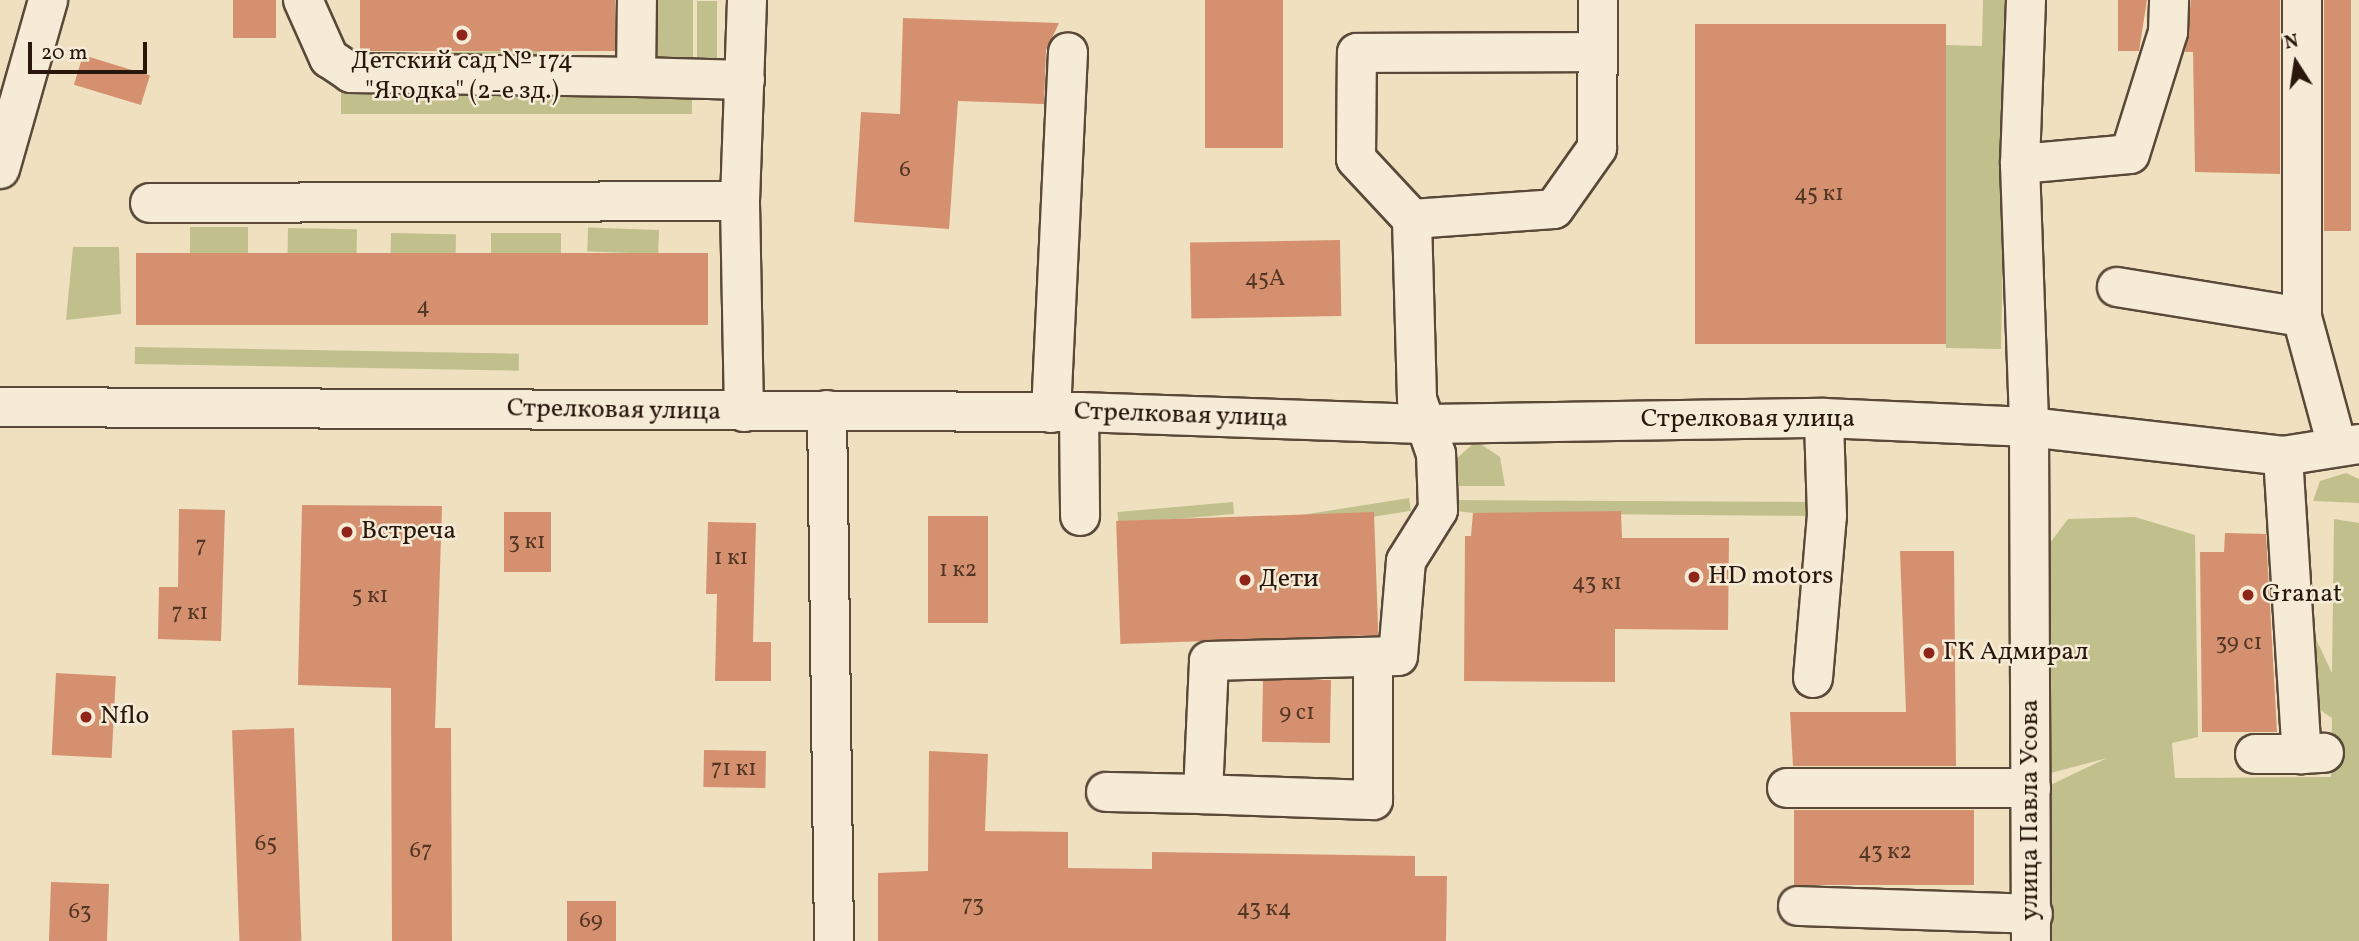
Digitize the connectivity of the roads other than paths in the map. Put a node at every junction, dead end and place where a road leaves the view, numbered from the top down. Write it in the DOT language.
graph roads {
  1 [pos="48,0"];
  2 [pos="303,0"];
  3 [pos="637,0"];
  4 [pos="747,0"];
  5 [pos="1598,0"];
  6 [pos="2026,0"];
  7 [pos="2169,0"];
  8 [pos="2302,0"];
  9 [pos="1069,52"];
  10 [pos="1597,52"];
  11 [pos="636,77"];
  12 [pos="744,80"];
  13 [pos="2020,164"];
  14 [pos="0,169"];
  15 [pos="740,201"];
  16 [pos="150,203"];
  17 [pos="1412,219"];
  18 [pos="2117,287"];
  19 [pos="2302,317"];
  20 [pos="0,407"];
  21 [pos="827,410"];
  22 [pos="744,412"];
  23 [pos="1065,413"];
  24 [pos="1824,418"];
  25 [pos="1429,424"];
  26 [pos="2029,427"];
  27 [pos="2348,445"];
  28 [pos="2283,456"];
  29 [pos="1080,516"];
  30 [pos="1373,659"];
  31 [pos="1813,678"];
  32 [pos="2255,754"];
  33 [pos="1787,788"];
  34 [pos="2031,788"];
  35 [pos="1106,792"];
  36 [pos="1203,794"];
  37 [pos="1798,906"];
  38 [pos="2032,928"];
  39 [pos="834,941"];
  1 -- 14 [label="street"];
  2 -- 11 [label="street"];
  3 -- 11 [label="street"];
  4 -- 12 [label="street"];
  5 -- 10 [label="street"];
  6 -- 13 [label="street, улица Павла Усова"];
  7 -- 13 [label="street"];
  8 -- 19 [label="street"];
  9 -- 23 [label="street"];
  10 -- 17 [label="street"];
  10 -- 17 [label="street"];
  11 -- 12 [label="street"];
  12 -- 15 [label="street"];
  13 -- 26 [label="street, улица Павла Усова"];
  15 -- 16 [label="street"];
  15 -- 22 [label="street"];
  17 -- 25 [label="street"];
  18 -- 19 [label="street"];
  19 -- 27 [label="street"];
  20 -- 22 [label="street, Стрелковая улица"];
  21 -- 22 [label="street, Стрелковая улица"];
  21 -- 23 [label="street, Стрелковая улица"];
  21 -- 39 [label="street"];
  23 -- 25 [label="street, Стрелковая улица"];
  23 -- 29 [label="street"];
  24 -- 25 [label="street, Стрелковая улица"];
  24 -- 26 [label="street, Стрелковая улица"];
  24 -- 31 [label="street"];
  25 -- 30 [label="street"];
  26 -- 28 [label="street, Стрелковая улица"];
  26 -- 34 [label="street, улица Павла Усова"];
  27 -- 28 [label="street, Стрелковая улица"];
  28 -- 32 [label="street"];
  30 -- 36 [label="street"];
  30 -- 36 [label="street"];
  33 -- 34 [label="street"];
  34 -- 38 [label="street, улица Павла Усова"];
  35 -- 36 [label="street"];
  37 -- 38 [label="street"];
}
